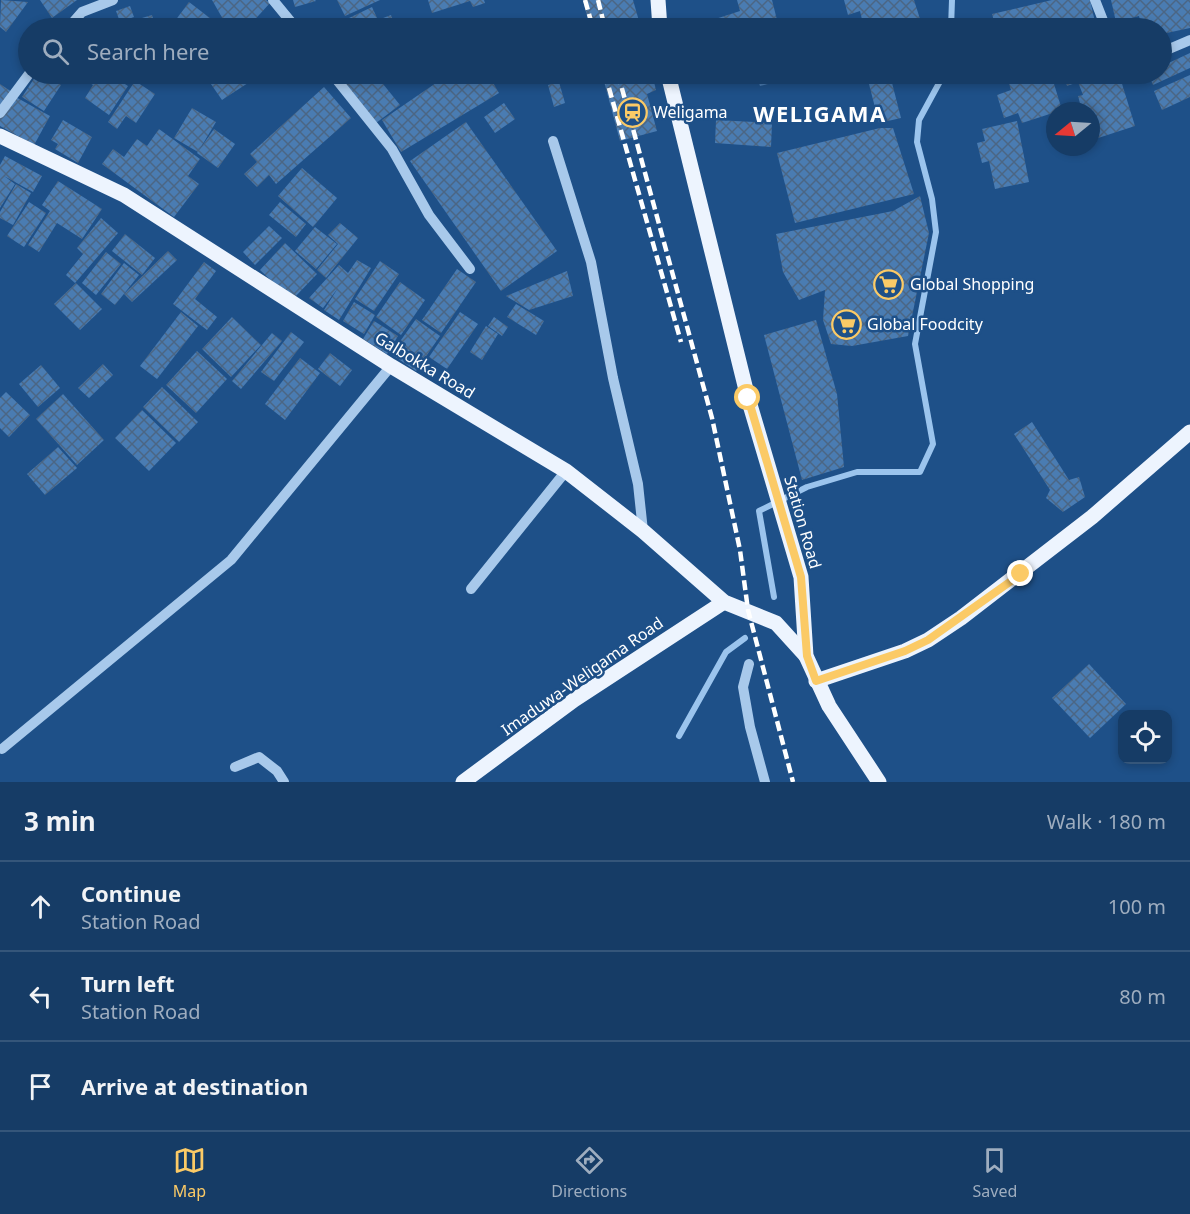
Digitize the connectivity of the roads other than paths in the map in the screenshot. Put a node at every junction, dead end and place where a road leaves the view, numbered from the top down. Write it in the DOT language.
graph roads {
  1 [pos="112,0"];
  2 [pos="273,0"];
  3 [pos="658,0"];
  4 [pos="1095,0"];
  5 [pos="77,18"];
  6 [pos="288,18"];
  7 [pos="659,18"];
  8 [pos="1102,18"];
  9 [pos="1190,39"];
  10 [pos="1172,47"];
  11 [pos="22,84"];
  12 [pos="340,84"];
  13 [pos="670,84"];
  14 [pos="0,113"];
  15 [pos="0,136"];
  16 [pos="553,141"];
  17 [pos="470,269"];
  18 [pos="391,366"];
  19 [pos="1190,432"];
  20 [pos="566,471"];
  21 [pos="643,531"];
  22 [pos="471,589"];
  23 [pos="724,602"];
  24 [pos="807,656"];
  25 [pos="749,664"];
  26 [pos="816,681"];
  27 [pos="1,749"];
  28 [pos="235,767"];
  29 [pos="284,782"];
  30 [pos="463,782"];
  31 [pos="765,782"];
  32 [pos="879,782"];
  1 -- 5 [label="street"];
  2 -- 6 [label="street"];
  3 -- 7 [label="main road"];
  4 -- 8 [label="street"];
  9 -- 10 [label="street"];
  11 -- 14 [label="street"];
  12 -- 17 [label="street"];
  13 -- 24 [label="main road, Station Road"];
  15 -- 18 [label="main road, Galbokka Road"];
  16 -- 21 [label="street"];
  18 -- 20 [label="main road, Galbokka Road"];
  18 -- 27 [label="street"];
  19 -- 26 [label="main road"];
  20 -- 21 [label="main road, Galbokka Road"];
  20 -- 22 [label="street"];
  21 -- 23 [label="main road, Galbokka Road"];
  23 -- 24 [label="main road, Galbokka Road"];
  23 -- 30 [label="main road, Imaduwa-Weligama Road"];
  24 -- 26 [label="main road, Station Road"];
  25 -- 31 [label="street"];
  26 -- 32 [label="main road, Station Road"];
  28 -- 29 [label="street"];
}
